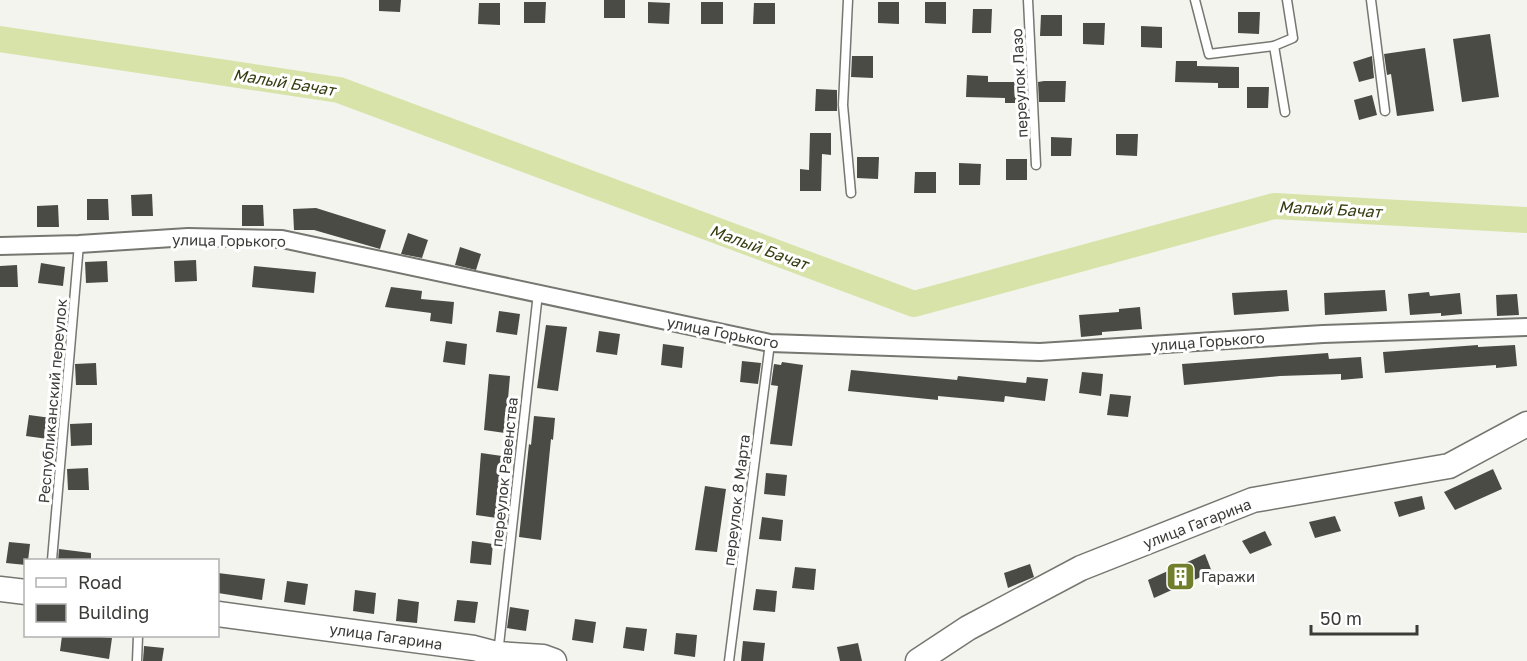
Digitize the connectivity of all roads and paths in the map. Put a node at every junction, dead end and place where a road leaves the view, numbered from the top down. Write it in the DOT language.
graph roads {
  1 [pos="848,0"];
  2 [pos="1029,0"];
  3 [pos="1195,0"];
  4 [pos="1287,0"];
  5 [pos="1371,0"];
  6 [pos="1274,46"];
  7 [pos="1385,111"];
  8 [pos="1285,112"];
  9 [pos="1036,165"];
  10 [pos="851,193"];
  11 [pos="79,244"];
  12 [pos="0,246"];
  13 [pos="538,293"];
  14 [pos="1527,327"];
  15 [pos="770,343"];
  16 [pos="1527,424"];
  17 [pos="52,559"];
  18 [pos="0,589"];
  19 [pos="24,592"];
  20 [pos="219,614"];
  21 [pos="138,637"];
  22 [pos="497,658"];
  23 [pos="137,661"];
  24 [pos="554,661"];
  25 [pos="729,661"];
  26 [pos="918,661"];
  1 -- 10 [label="lane"];
  2 -- 9 [label="lane, переулок Лазо"];
  3 -- 6 [label="lane"];
  4 -- 6 [label="lane"];
  5 -- 7 [label="lane"];
  6 -- 8 [label="lane"];
  11 -- 12 [label="street, улица Горького"];
  11 -- 13 [label="street, улица Горького"];
  11 -- 17 [label="lane, Республиканский переулок"];
  13 -- 15 [label="street, улица Горького"];
  13 -- 22 [label="lane, переулок Равенства"];
  14 -- 15 [label="street, улица Горького"];
  15 -- 25 [label="lane, переулок 8 Марта"];
  16 -- 26 [label="street, улица Гагарина"];
  18 -- 19 [label="street"];
  20 -- 22 [label="street, улица Гагарина"];
  21 -- 23 [label="lane"];
  22 -- 24 [label="street, улица Гагарина"];
}
